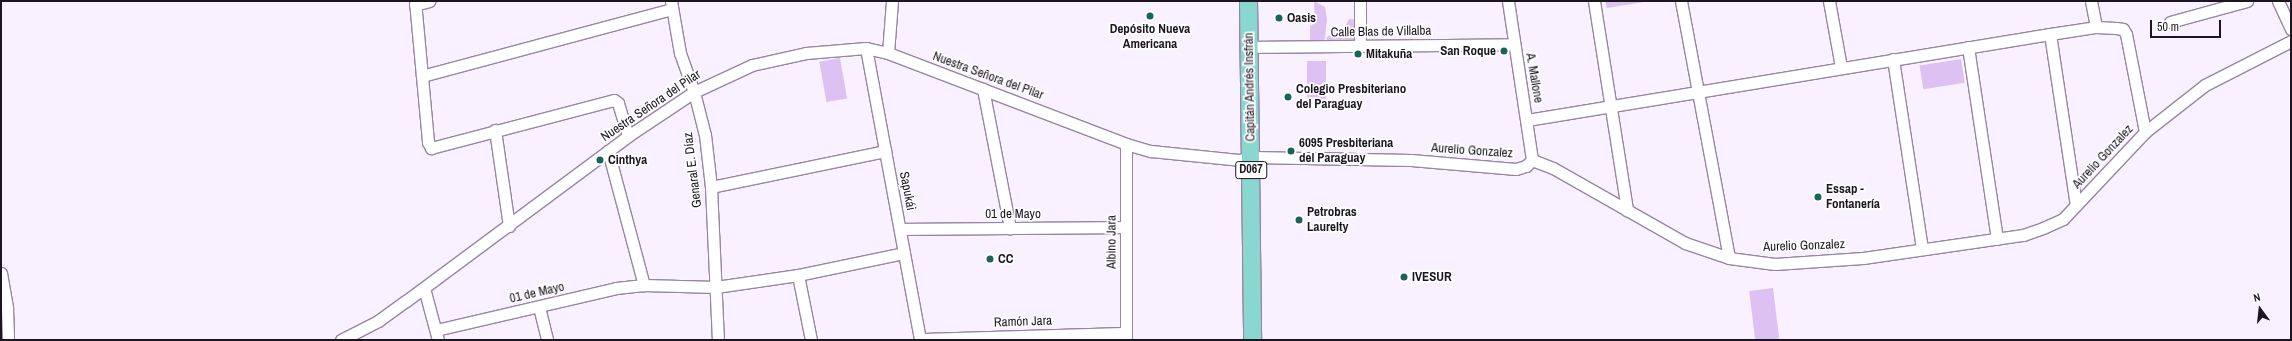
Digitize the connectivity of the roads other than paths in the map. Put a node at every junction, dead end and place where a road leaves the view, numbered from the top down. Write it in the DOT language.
graph roads {
  1 [pos="429,1"];
  2 [pos="892,1"];
  3 [pos="1248,1"];
  4 [pos="1360,1"];
  5 [pos="1508,1"];
  6 [pos="1594,1"];
  7 [pos="1682,1"];
  8 [pos="1829,1"];
  9 [pos="2091,1"];
  10 [pos="2246,1"];
  11 [pos="2278,1"];
  12 [pos="415,3"];
  13 [pos="672,5"];
  14 [pos="2170,22"];
  15 [pos="2096,27"];
  16 [pos="2291,29"];
  17 [pos="2050,34"];
  18 [pos="2291,41"];
  19 [pos="1514,44"];
  20 [pos="1360,46"];
  21 [pos="1249,47"];
  22 [pos="1968,47"];
  23 [pos="866,48"];
  24 [pos="888,53"];
  25 [pos="1893,59"];
  26 [pos="1841,67"];
  27 [pos="422,76"];
  28 [pos="983,89"];
  29 [pos="1698,91"];
  30 [pos="694,92"];
  31 [pos="1611,106"];
  32 [pos="1527,120"];
  33 [pos="495,130"];
  34 [pos="2145,132"];
  35 [pos="628,136"];
  36 [pos="1126,144"];
  37 [pos="885,150"];
  38 [pos="608,151"];
  39 [pos="1250,157"];
  40 [pos="1532,160"];
  41 [pos="711,187"];
  42 [pos="2076,205"];
  43 [pos="1626,210"];
  44 [pos="509,226"];
  45 [pos="1126,227"];
  46 [pos="1010,228"];
  47 [pos="900,229"];
  48 [pos="1997,239"];
  49 [pos="1922,249"];
  50 [pos="904,253"];
  51 [pos="1729,258"];
  52 [pos="1,274"];
  53 [pos="798,274"];
  54 [pos="644,285"];
  55 [pos="716,287"];
  56 [pos="424,288"];
  57 [pos="539,306"];
  58 [pos="437,335"];
  59 [pos="1126,336"];
  60 [pos="920,339"];
  61 [pos="8,340"];
  62 [pos="341,340"];
  63 [pos="547,340"];
  64 [pos="718,340"];
  65 [pos="811,340"];
  66 [pos="1252,340"];
  1 -- 12 [label="street"];
  2 -- 24 [label="street"];
  3 -- 21 [label="main road, Capitán Andrés Insfrán / D067"];
  4 -- 20 [label="street"];
  5 -- 19 [label="street, A. Mallone"];
  6 -- 31 [label="street"];
  7 -- 29 [label="street"];
  8 -- 26 [label="street"];
  9 -- 15 [label="street"];
  10 -- 14 [label="street"];
  11 -- 16 [label="street"];
  12 -- 27 [label="street"];
  13 -- 27 [label="street"];
  13 -- 30 [label="street, Genaral E. Díaz"];
  15 -- 17 [label="street"];
  15 -- 34 [label="street"];
  17 -- 22 [label="street"];
  17 -- 42 [label="street"];
  18 -- 34 [label="street, Aurelio Gonzalez"];
  19 -- 20 [label="street, Calle Blas de Villalba"];
  19 -- 32 [label="street, A. Mallone"];
  20 -- 21 [label="street, Calle Blas de Villalba"];
  21 -- 39 [label="main road, Capitán Andrés Insfrán / D067"];
  22 -- 25 [label="street"];
  22 -- 48 [label="street"];
  23 -- 24 [label="street, Nuestra Señora del Pilar"];
  23 -- 30 [label="street, Nuestra Señora del Pilar"];
  23 -- 37 [label="street, Sapukái"];
  24 -- 28 [label="street, Nuestra Señora del Pilar"];
  25 -- 26 [label="street"];
  25 -- 49 [label="street"];
  26 -- 29 [label="street"];
  27 -- 33 [label="street"];
  28 -- 36 [label="street, Nuestra Señora del Pilar"];
  28 -- 46 [label="street"];
  29 -- 31 [label="street"];
  29 -- 51 [label="street"];
  30 -- 35 [label="street, Nuestra Señora del Pilar"];
  30 -- 41 [label="street, Genaral E. Díaz"];
  31 -- 32 [label="street"];
  31 -- 43 [label="street"];
  32 -- 40 [label="street, A. Mallone"];
  33 -- 35 [label="street"];
  33 -- 44 [label="street"];
  34 -- 42 [label="street, Aurelio Gonzalez"];
  35 -- 38 [label="street, Nuestra Señora del Pilar"];
  36 -- 39 [label="street, Nuestra Señora del Pilar"];
  36 -- 45 [label="street, Albino Jara"];
  37 -- 41 [label="street"];
  37 -- 47 [label="street, Sapukái"];
  38 -- 44 [label="street, Nuestra Señora del Pilar"];
  38 -- 54 [label="street"];
  39 -- 40 [label="street, Aurelio Gonzalez"];
  39 -- 66 [label="main road, Capitán Andrés Insfrán / D067"];
  40 -- 43 [label="street, Aurelio Gonzalez"];
  41 -- 55 [label="street, Genaral E. Díaz"];
  42 -- 48 [label="street, Aurelio Gonzalez"];
  43 -- 51 [label="street, Aurelio Gonzalez"];
  44 -- 56 [label="street, Nuestra Señora del Pilar"];
  45 -- 46 [label="street, 01 de Mayo"];
  45 -- 59 [label="street, Albino Jara"];
  46 -- 47 [label="street, 01 de Mayo"];
  47 -- 50 [label="street, Sapukái"];
  48 -- 49 [label="street, Aurelio Gonzalez"];
  49 -- 51 [label="street, Aurelio Gonzalez"];
  50 -- 53 [label="street"];
  50 -- 60 [label="street, Sapukái"];
  52 -- 61 [label="street"];
  53 -- 55 [label="street"];
  53 -- 65 [label="street"];
  54 -- 55 [label="street, 01 de Mayo"];
  54 -- 57 [label="street, 01 de Mayo"];
  55 -- 64 [label="street, Genaral E. Díaz"];
  56 -- 58 [label="street"];
  56 -- 62 [label="street, Nuestra Señora del Pilar"];
  57 -- 58 [label="street, 01 de Mayo"];
  57 -- 63 [label="street"];
  59 -- 60 [label="street, Ramón Jara"];
}
